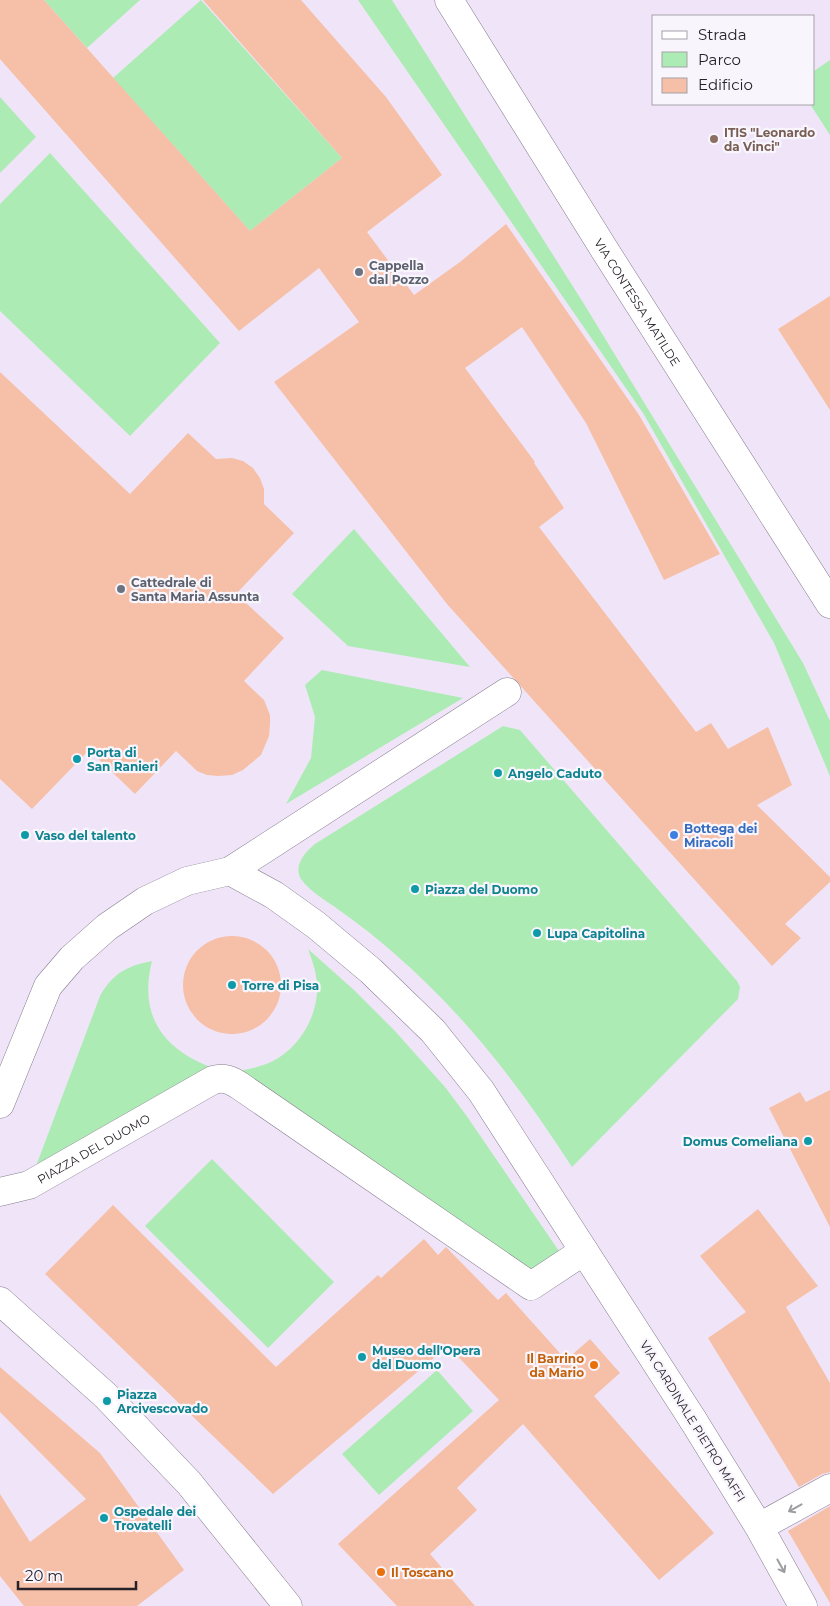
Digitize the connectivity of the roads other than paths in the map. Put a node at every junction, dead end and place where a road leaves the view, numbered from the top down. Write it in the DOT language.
graph roads {
  1 [pos="449,0"];
  2 [pos="830,604"];
  3 [pos="507,692"];
  4 [pos="230,871"];
  5 [pos="0,1104"];
  6 [pos="0,1192"];
  7 [pos="580,1245"];
  8 [pos="5,1306"];
  9 [pos="830,1488"];
  10 [pos="759,1527"];
  11 [pos="288,1606"];
  12 [pos="803,1606"];
  1 -- 2 [label="street, VIA CONTESSA MATILDE"];
  3 -- 4 [label="street"];
  4 -- 5 [label="street"];
  4 -- 7 [label="street"];
  6 -- 7 [label="street, PIAZZA DEL DUOMO"];
  7 -- 10 [label="street, VIA CARDINALE PIETRO MAFFI"];
  8 -- 11 [label="street"];
  9 -- 10 [label="street, one-way"];
  10 -- 12 [label="street, VIA CARDINALE PIETRO MAFFI, one-way"];
}
